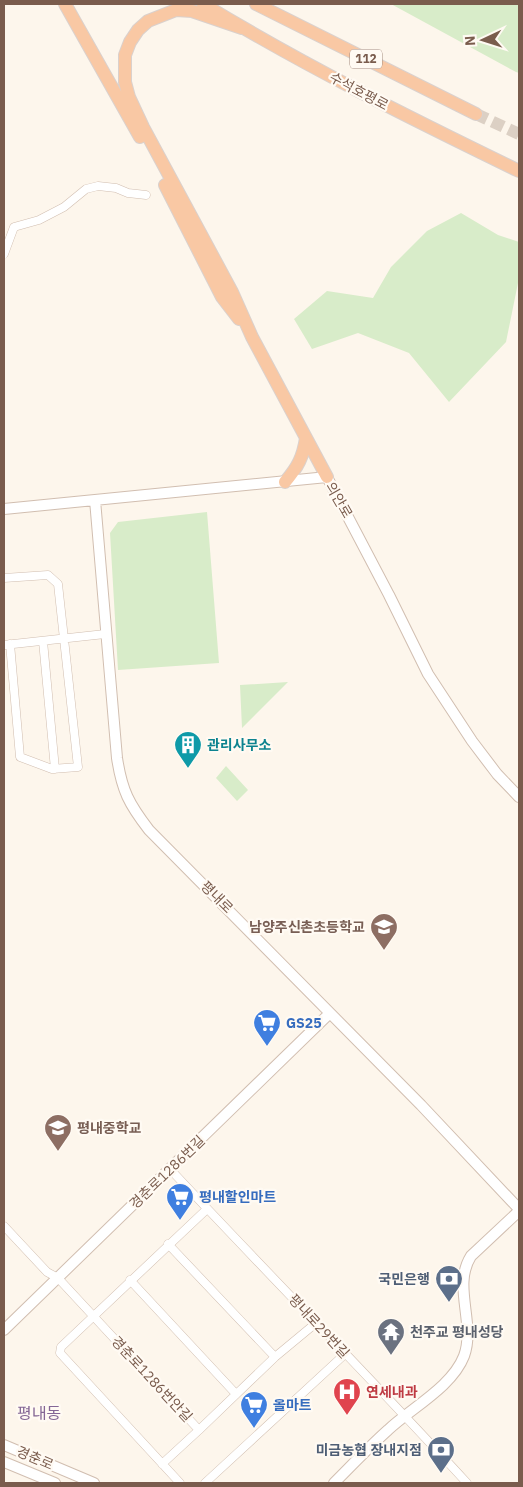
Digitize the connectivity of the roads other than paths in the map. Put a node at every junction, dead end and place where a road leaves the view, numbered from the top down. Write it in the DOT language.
graph roads {
  1 [pos="65,4"];
  2 [pos="203,4"];
  3 [pos="256,4"];
  4 [pos="242,28"];
  5 [pos="476,114"];
  6 [pos="519,171"];
  7 [pos="146,195"];
  8 [pos="4,254"];
  9 [pos="252,337"];
  10 [pos="306,438"];
  11 [pos="327,477"];
  12 [pos="285,482"];
  13 [pos="95,500"];
  14 [pos="4,509"];
  15 [pos="4,578"];
  16 [pos="105,634"];
  17 [pos="65,638"];
  18 [pos="43,641"];
  19 [pos="7,645"];
  20 [pos="55,769"];
  21 [pos="519,797"];
  22 [pos="329,1014"];
  23 [pos="170,1169"];
  24 [pos="207,1208"];
  25 [pos="519,1210"];
  26 [pos="4,1226"];
  27 [pos="168,1244"];
  28 [pos="58,1278"];
  29 [pos="130,1280"];
  30 [pos="93,1316"];
  31 [pos="316,1323"];
  32 [pos="4,1330"];
  33 [pos="345,1354"];
  34 [pos="275,1358"];
  35 [pos="236,1394"];
  36 [pos="405,1415"];
  37 [pos="199,1430"];
  38 [pos="4,1445"];
  39 [pos="4,1462"];
  40 [pos="162,1464"];
  41 [pos="55,1483"];
  42 [pos="94,1483"];
  43 [pos="180,1483"];
  44 [pos="205,1483"];
  45 [pos="334,1483"];
  46 [pos="467,1483"];
  1 -- 9 [label="highway"];
  2 -- 4 [label="highway, 수석호평로 / 112"];
  3 -- 5 [label="highway, 112"];
  4 -- 6 [label="highway, 수석호평로 / 112"];
  4 -- 9 [label="highway"];
  7 -- 8 [label="street"];
  9 -- 10 [label="highway"];
  10 -- 11 [label="highway"];
  10 -- 12 [label="highway"];
  11 -- 12 [label="street, 의안로"];
  11 -- 21 [label="street, 의안로"];
  12 -- 13 [label="street, 의안로"];
  13 -- 14 [label="street, 의안로"];
  13 -- 16 [label="street, 평내로"];
  15 -- 17 [label="street"];
  16 -- 17 [label="street"];
  16 -- 22 [label="street, 평내로"];
  17 -- 18 [label="street"];
  17 -- 20 [label="street"];
  18 -- 19 [label="street"];
  18 -- 20 [label="street"];
  19 -- 20 [label="street"];
  22 -- 23 [label="street, 경춘로1286번길"];
  22 -- 25 [label="street, 평내로"];
  23 -- 24 [label="street, 평내로29번길"];
  23 -- 28 [label="street, 경춘로1286번길"];
  24 -- 27 [label="street"];
  24 -- 31 [label="street, 평내로29번길"];
  25 -- 36 [label="street"];
  26 -- 28 [label="street, 경춘로1286번안길"];
  27 -- 29 [label="street"];
  27 -- 34 [label="street"];
  28 -- 30 [label="street, 경춘로1286번안길"];
  28 -- 32 [label="street, 경춘로1286번길"];
  29 -- 30 [label="street"];
  29 -- 35 [label="street"];
  30 -- 37 [label="street, 경춘로1286번안길"];
  30 -- 40 [label="street"];
  31 -- 33 [label="street, 평내로29번길"];
  31 -- 34 [label="street, 경춘로1286번안길"];
  33 -- 36 [label="street, 평내로29번길"];
  33 -- 44 [label="street"];
  34 -- 35 [label="street, 경춘로1286번안길"];
  35 -- 37 [label="street, 경춘로1286번안길"];
  36 -- 45 [label="street"];
  36 -- 46 [label="street, 평내로29번길"];
  37 -- 40 [label="street"];
  38 -- 42 [label="street, 경춘로"];
  39 -- 41 [label="street, 경춘로"];
  40 -- 43 [label="street"];
}
